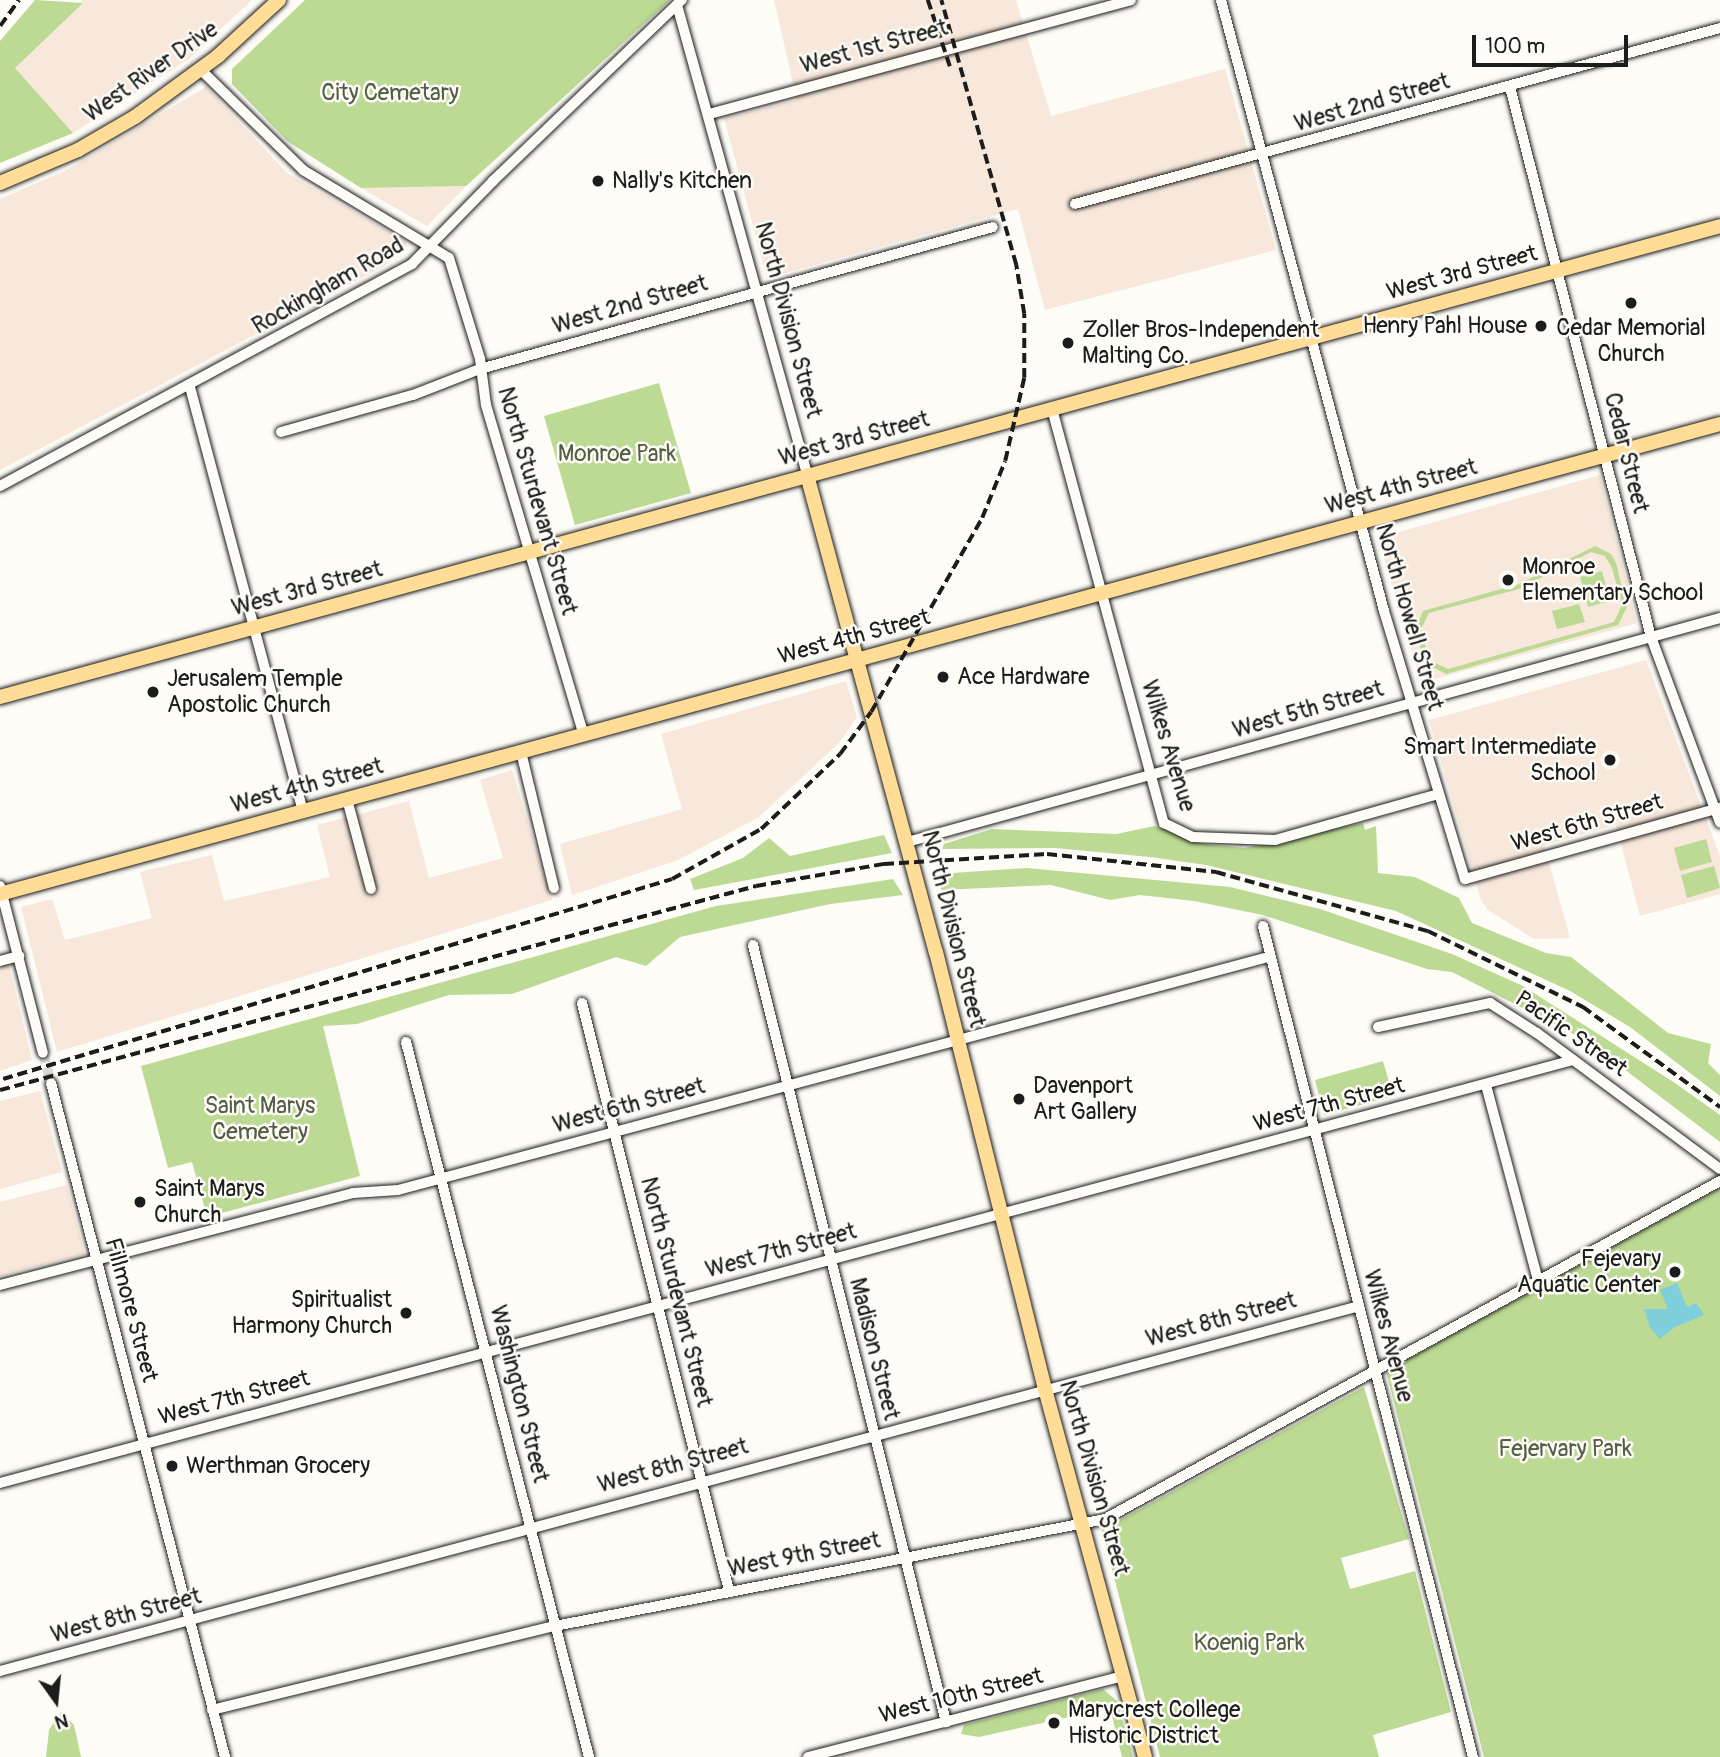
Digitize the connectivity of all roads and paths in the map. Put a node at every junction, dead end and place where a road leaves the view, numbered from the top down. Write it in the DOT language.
graph roads {
  1 [pos="279,0"];
  2 [pos="1131,0"];
  3 [pos="1221,0"];
  4 [pos="680,2"];
  5 [pos="1720,28"];
  6 [pos="201,69"];
  7 [pos="1510,87"];
  8 [pos="709,114"];
  9 [pos="1263,155"];
  10 [pos="0,183"];
  11 [pos="1075,204"];
  12 [pos="1720,226"];
  13 [pos="993,227"];
  14 [pos="433,245"];
  15 [pos="1559,270"];
  16 [pos="757,292"];
  17 [pos="1311,338"];
  18 [pos="480,369"];
  19 [pos="190,387"];
  20 [pos="1052,409"];
  21 [pos="1720,424"];
  22 [pos="281,432"];
  23 [pos="1606,455"];
  24 [pos="807,475"];
  25 [pos="0,486"];
  26 [pos="1360,522"];
  27 [pos="531,551"];
  28 [pos="1103,592"];
  29 [pos="1720,618"];
  30 [pos="254,627"];
  31 [pos="1651,637"];
  32 [pos="857,660"];
  33 [pos="0,697"];
  34 [pos="1412,703"];
  35 [pos="583,735"];
  36 [pos="521,752"];
  37 [pos="1152,775"];
  38 [pos="1439,794"];
  39 [pos="347,799"];
  40 [pos="1717,809"];
  41 [pos="303,811"];
  42 [pos="1720,824"];
  43 [pos="907,842"];
  44 [pos="1465,879"];
  45 [pos="554,888"];
  46 [pos="371,890"];
  47 [pos="1,891"];
  48 [pos="1263,926"];
  49 [pos="753,945"];
  50 [pos="19,956"];
  51 [pos="1268,957"];
  52 [pos="0,961"];
  53 [pos="582,1003"];
  54 [pos="1378,1027"];
  55 [pos="958,1038"];
  56 [pos="406,1042"];
  57 [pos="43,1053"];
  58 [pos="1573,1060"];
  59 [pos="51,1083"];
  60 [pos="786,1085"];
  61 [pos="1486,1085"];
  62 [pos="1314,1130"];
  63 [pos="614,1132"];
  64 [pos="1720,1169"];
  65 [pos="442,1178"];
  66 [pos="1720,1181"];
  67 [pos="1001,1214"];
  68 [pos="830,1258"];
  69 [pos="96,1260"];
  70 [pos="1538,1280"];
  71 [pos="0,1285"];
  72 [pos="658,1306"];
  73 [pos="1359,1306"];
  74 [pos="487,1352"];
  75 [pos="1376,1369"];
  76 [pos="1045,1389"];
  77 [pos="873,1434"];
  78 [pos="145,1444"];
  79 [pos="702,1480"];
  80 [pos="0,1483"];
  81 [pos="1084,1524"];
  82 [pos="530,1526"];
  83 [pos="904,1557"];
  84 [pos="729,1591"];
  85 [pos="189,1621"];
  86 [pos="555,1626"];
  87 [pos="0,1671"];
  88 [pos="1124,1676"];
  89 [pos="212,1710"];
  90 [pos="946,1721"];
  91 [pos="225,1757"];
  92 [pos="589,1757"];
  93 [pos="808,1757"];
  94 [pos="1144,1757"];
  95 [pos="1474,1757"];
  1 -- 6 [label="main road, West River Drive"];
  2 -- 8 [label="street, West 1st Street"];
  3 -- 9 [label="street, North Howell Street"];
  4 -- 8 [label="street, North Division Street"];
  4 -- 14 [label="street, Rockingham Road"];
  5 -- 7 [label="street, West 2nd Street"];
  6 -- 10 [label="main road, West River Drive"];
  6 -- 14 [label="street"];
  7 -- 9 [label="street, West 2nd Street"];
  7 -- 15 [label="street, Cedar Street"];
  8 -- 16 [label="street, North Division Street"];
  9 -- 11 [label="street, West 2nd Street"];
  9 -- 17 [label="street, North Howell Street"];
  12 -- 15 [label="main road, West 3rd Street"];
  13 -- 16 [label="street, West 2nd Street"];
  14 -- 18 [label="street, North Sturdevant Street"];
  14 -- 19 [label="street, Rockingham Road"];
  15 -- 17 [label="main road, West 3rd Street"];
  15 -- 23 [label="street, Cedar Street"];
  16 -- 18 [label="street, West 2nd Street"];
  16 -- 24 [label="street, North Division Street"];
  17 -- 20 [label="main road, West 3rd Street"];
  17 -- 26 [label="street, North Howell Street"];
  18 -- 22 [label="street, West 2nd Street"];
  18 -- 27 [label="street, North Sturdevant Street"];
  19 -- 25 [label="street, Rockingham Road"];
  19 -- 30 [label="street"];
  20 -- 24 [label="main road, West 3rd Street"];
  20 -- 28 [label="street, Wilkes Avenue"];
  21 -- 23 [label="main road, West 4th Street"];
  23 -- 26 [label="main road, West 4th Street"];
  23 -- 31 [label="street, Cedar Street"];
  24 -- 27 [label="main road, West 3rd Street"];
  24 -- 32 [label="main road, North Division Street"];
  26 -- 28 [label="main road, West 4th Street"];
  26 -- 34 [label="street, North Howell Street"];
  27 -- 30 [label="main road, West 3rd Street"];
  27 -- 35 [label="street, North Sturdevant Street"];
  28 -- 32 [label="main road, West 4th Street"];
  28 -- 37 [label="street, Wilkes Avenue"];
  29 -- 31 [label="street, West 5th Street"];
  30 -- 33 [label="main road, West 3rd Street"];
  30 -- 41 [label="street"];
  31 -- 34 [label="street, West 5th Street"];
  31 -- 40 [label="street, Cedar Street"];
  32 -- 35 [label="main road, West 4th Street"];
  32 -- 43 [label="main road, North Division Street"];
  34 -- 37 [label="street, West 5th Street"];
  34 -- 38 [label="street, North Howell Street"];
  35 -- 36 [label="main road, West 4th Street"];
  36 -- 39 [label="main road, West 4th Street"];
  36 -- 45 [label="street"];
  37 -- 38 [label="street, Wilkes Avenue"];
  37 -- 43 [label="street, West 5th Street"];
  38 -- 44 [label="street, North Howell Street"];
  39 -- 41 [label="main road, West 4th Street"];
  39 -- 46 [label="street"];
  40 -- 42 [label="street, Cedar Street"];
  40 -- 44 [label="street, West 6th Street"];
  41 -- 47 [label="main road, West 4th Street"];
  43 -- 55 [label="main road, North Division Street"];
  47 -- 50 [label="street"];
  48 -- 51 [label="street, Wilkes Avenue"];
  49 -- 60 [label="street, Madison Street"];
  50 -- 52 [label="street"];
  50 -- 57 [label="street"];
  51 -- 55 [label="street, West 6th Street"];
  51 -- 62 [label="street, Wilkes Avenue"];
  53 -- 63 [label="street, North Sturdevant Street"];
  54 -- 58 [label="street, Pacific Street"];
  55 -- 60 [label="street, West 6th Street"];
  55 -- 67 [label="main road, North Division Street"];
  56 -- 65 [label="street, Washington Street"];
  58 -- 61 [label="street, West 7th Street"];
  58 -- 64 [label="street, Pacific Street"];
  59 -- 69 [label="street, Fillmore Street"];
  60 -- 63 [label="street, West 6th Street"];
  60 -- 68 [label="street, Madison Street"];
  61 -- 62 [label="street, West 7th Street"];
  61 -- 70 [label="street"];
  62 -- 67 [label="street, West 7th Street"];
  62 -- 73 [label="street, Wilkes Avenue"];
  63 -- 65 [label="street, West 6th Street"];
  63 -- 72 [label="street, North Sturdevant Street"];
  65 -- 69 [label="street, West 6th Street"];
  65 -- 74 [label="street, Washington Street"];
  66 -- 70 [label="street, West 9th Street"];
  67 -- 68 [label="street, West 7th Street"];
  67 -- 76 [label="main road, North Division Street"];
  68 -- 72 [label="street, West 7th Street"];
  68 -- 77 [label="street, Madison Street"];
  69 -- 71 [label="street, West 6th Street"];
  69 -- 78 [label="street, Fillmore Street"];
  70 -- 75 [label="street, West 9th Street"];
  72 -- 74 [label="street, West 7th Street"];
  72 -- 79 [label="street, North Sturdevant Street"];
  73 -- 75 [label="street, Wilkes Avenue"];
  73 -- 76 [label="street, West 8th Street"];
  74 -- 78 [label="street, West 7th Street"];
  74 -- 82 [label="street, Washington Street"];
  75 -- 81 [label="street, West 9th Street"];
  75 -- 95 [label="street, Wilkes Avenue"];
  76 -- 77 [label="street, West 8th Street"];
  76 -- 81 [label="main road, North Division Street"];
  77 -- 79 [label="street, West 8th Street"];
  77 -- 83 [label="street, Madison Street"];
  78 -- 80 [label="street, West 7th Street"];
  78 -- 85 [label="street, Fillmore Street"];
  79 -- 82 [label="street, West 8th Street"];
  79 -- 84 [label="street, North Sturdevant Street"];
  81 -- 83 [label="street, West 9th Street"];
  81 -- 88 [label="main road, North Division Street"];
  82 -- 85 [label="street, West 8th Street"];
  82 -- 86 [label="street, Washington Street"];
  83 -- 84 [label="street, West 9th Street"];
  83 -- 90 [label="street, Madison Street"];
  84 -- 86 [label="street, West 9th Street"];
  85 -- 87 [label="street, West 8th Street"];
  85 -- 89 [label="street, Fillmore Street"];
  86 -- 89 [label="street, West 9th Street"];
  86 -- 92 [label="street, Washington Street"];
  88 -- 90 [label="street, West 10th Street"];
  88 -- 94 [label="main road, North Division Street"];
  89 -- 91 [label="street, Fillmore Street"];
  90 -- 93 [label="street, West 10th Street"];
}
